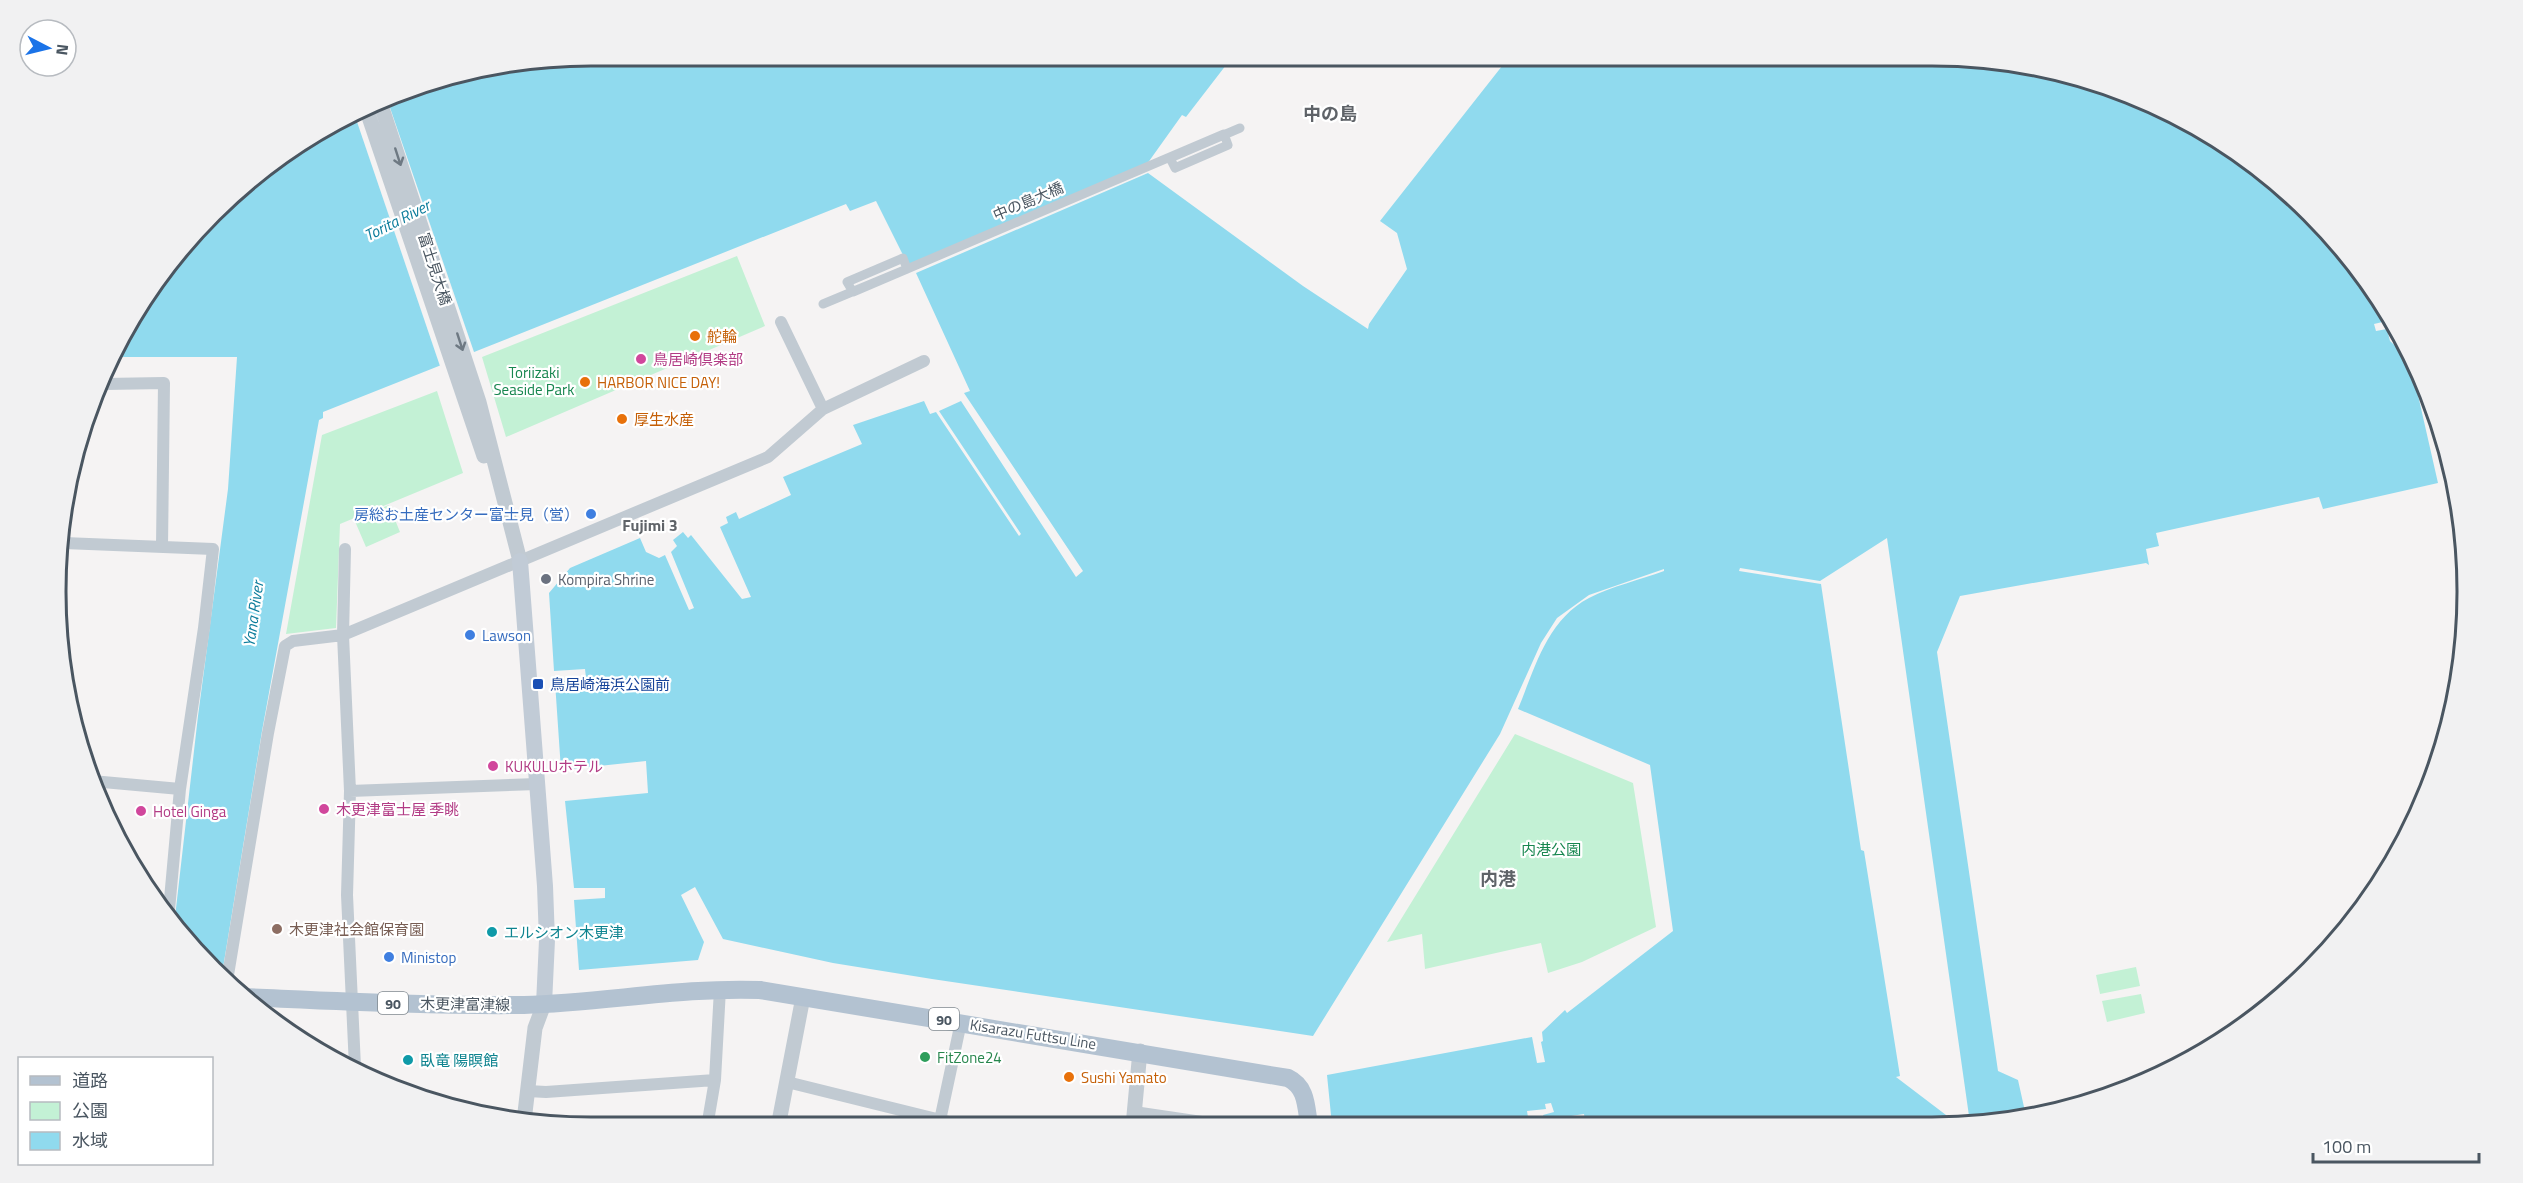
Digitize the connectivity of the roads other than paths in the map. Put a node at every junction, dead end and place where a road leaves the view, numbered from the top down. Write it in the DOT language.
graph roads {
  1 [pos="382,109"];
  2 [pos="369,116"];
  3 [pos="1240,128"];
  4 [pos="822,304"];
  5 [pos="781,321"];
  6 [pos="924,361"];
  7 [pos="109,384"];
  8 [pos="472,402"];
  9 [pos="823,409"];
  10 [pos="68,543"];
  11 [pos="162,547"];
  12 [pos="345,549"];
  13 [pos="520,561"];
  14 [pos="343,635"];
  15 [pos="102,783"];
  16 [pos="537,784"];
  17 [pos="180,789"];
  18 [pos="350,791"];
  19 [pos="170,903"];
  20 [pos="229,971"];
  21 [pos="720,988"];
  22 [pos="803,997"];
  23 [pos="259,998"];
  24 [pos="352,1002"];
  25 [pos="544,1004"];
  26 [pos="961,1022"];
  27 [pos="1140,1051"];
  28 [pos="355,1061"];
  29 [pos="716,1080"];
  30 [pos="787,1082"];
  31 [pos="528,1091"];
  32 [pos="525,1113"];
  33 [pos="709,1117"];
  34 [pos="780,1117"];
  35 [pos="917,1117"];
  36 [pos="940,1117"];
  37 [pos="1133,1117"];
  38 [pos="1308,1117"];
  1 -- 8 [label="street, 富士見大橋, one-way"];
  2 -- 8 [label="street, 富士見大橋"];
  3 -- 4 [label="street, 中の島大橋"];
  5 -- 9 [label="street"];
  6 -- 9 [label="street"];
  7 -- 11 [label="street"];
  8 -- 13 [label="street"];
  9 -- 13 [label="street"];
  10 -- 11 [label="street"];
  11 -- 17 [label="street"];
  12 -- 14 [label="street"];
  13 -- 14 [label="street"];
  13 -- 16 [label="main road"];
  14 -- 18 [label="street"];
  14 -- 20 [label="street"];
  15 -- 17 [label="street"];
  16 -- 18 [label="street"];
  16 -- 25 [label="main road"];
  17 -- 19 [label="street"];
  18 -- 24 [label="street"];
  21 -- 22 [label="main road, Kisarazu Futtsu Line / 90"];
  21 -- 25 [label="main road, Kisarazu Futtsu Line / 90"];
  21 -- 29 [label="street"];
  22 -- 26 [label="main road, Kisarazu Futtsu Line / 90"];
  22 -- 30 [label="street"];
  23 -- 24 [label="main road, 木更津富津線 / 90"];
  24 -- 25 [label="main road, 木更津富津線 / 90"];
  24 -- 28 [label="street"];
  25 -- 31 [label="street"];
  26 -- 27 [label="main road, Kisarazu Futtsu Line / 90"];
  26 -- 36 [label="street"];
  27 -- 37 [label="street"];
  27 -- 38 [label="main road, Kisarazu Futtsu Line / 90"];
  29 -- 31 [label="street"];
  29 -- 33 [label="street"];
  30 -- 34 [label="street"];
  30 -- 35 [label="street"];
  31 -- 32 [label="street"];
}
